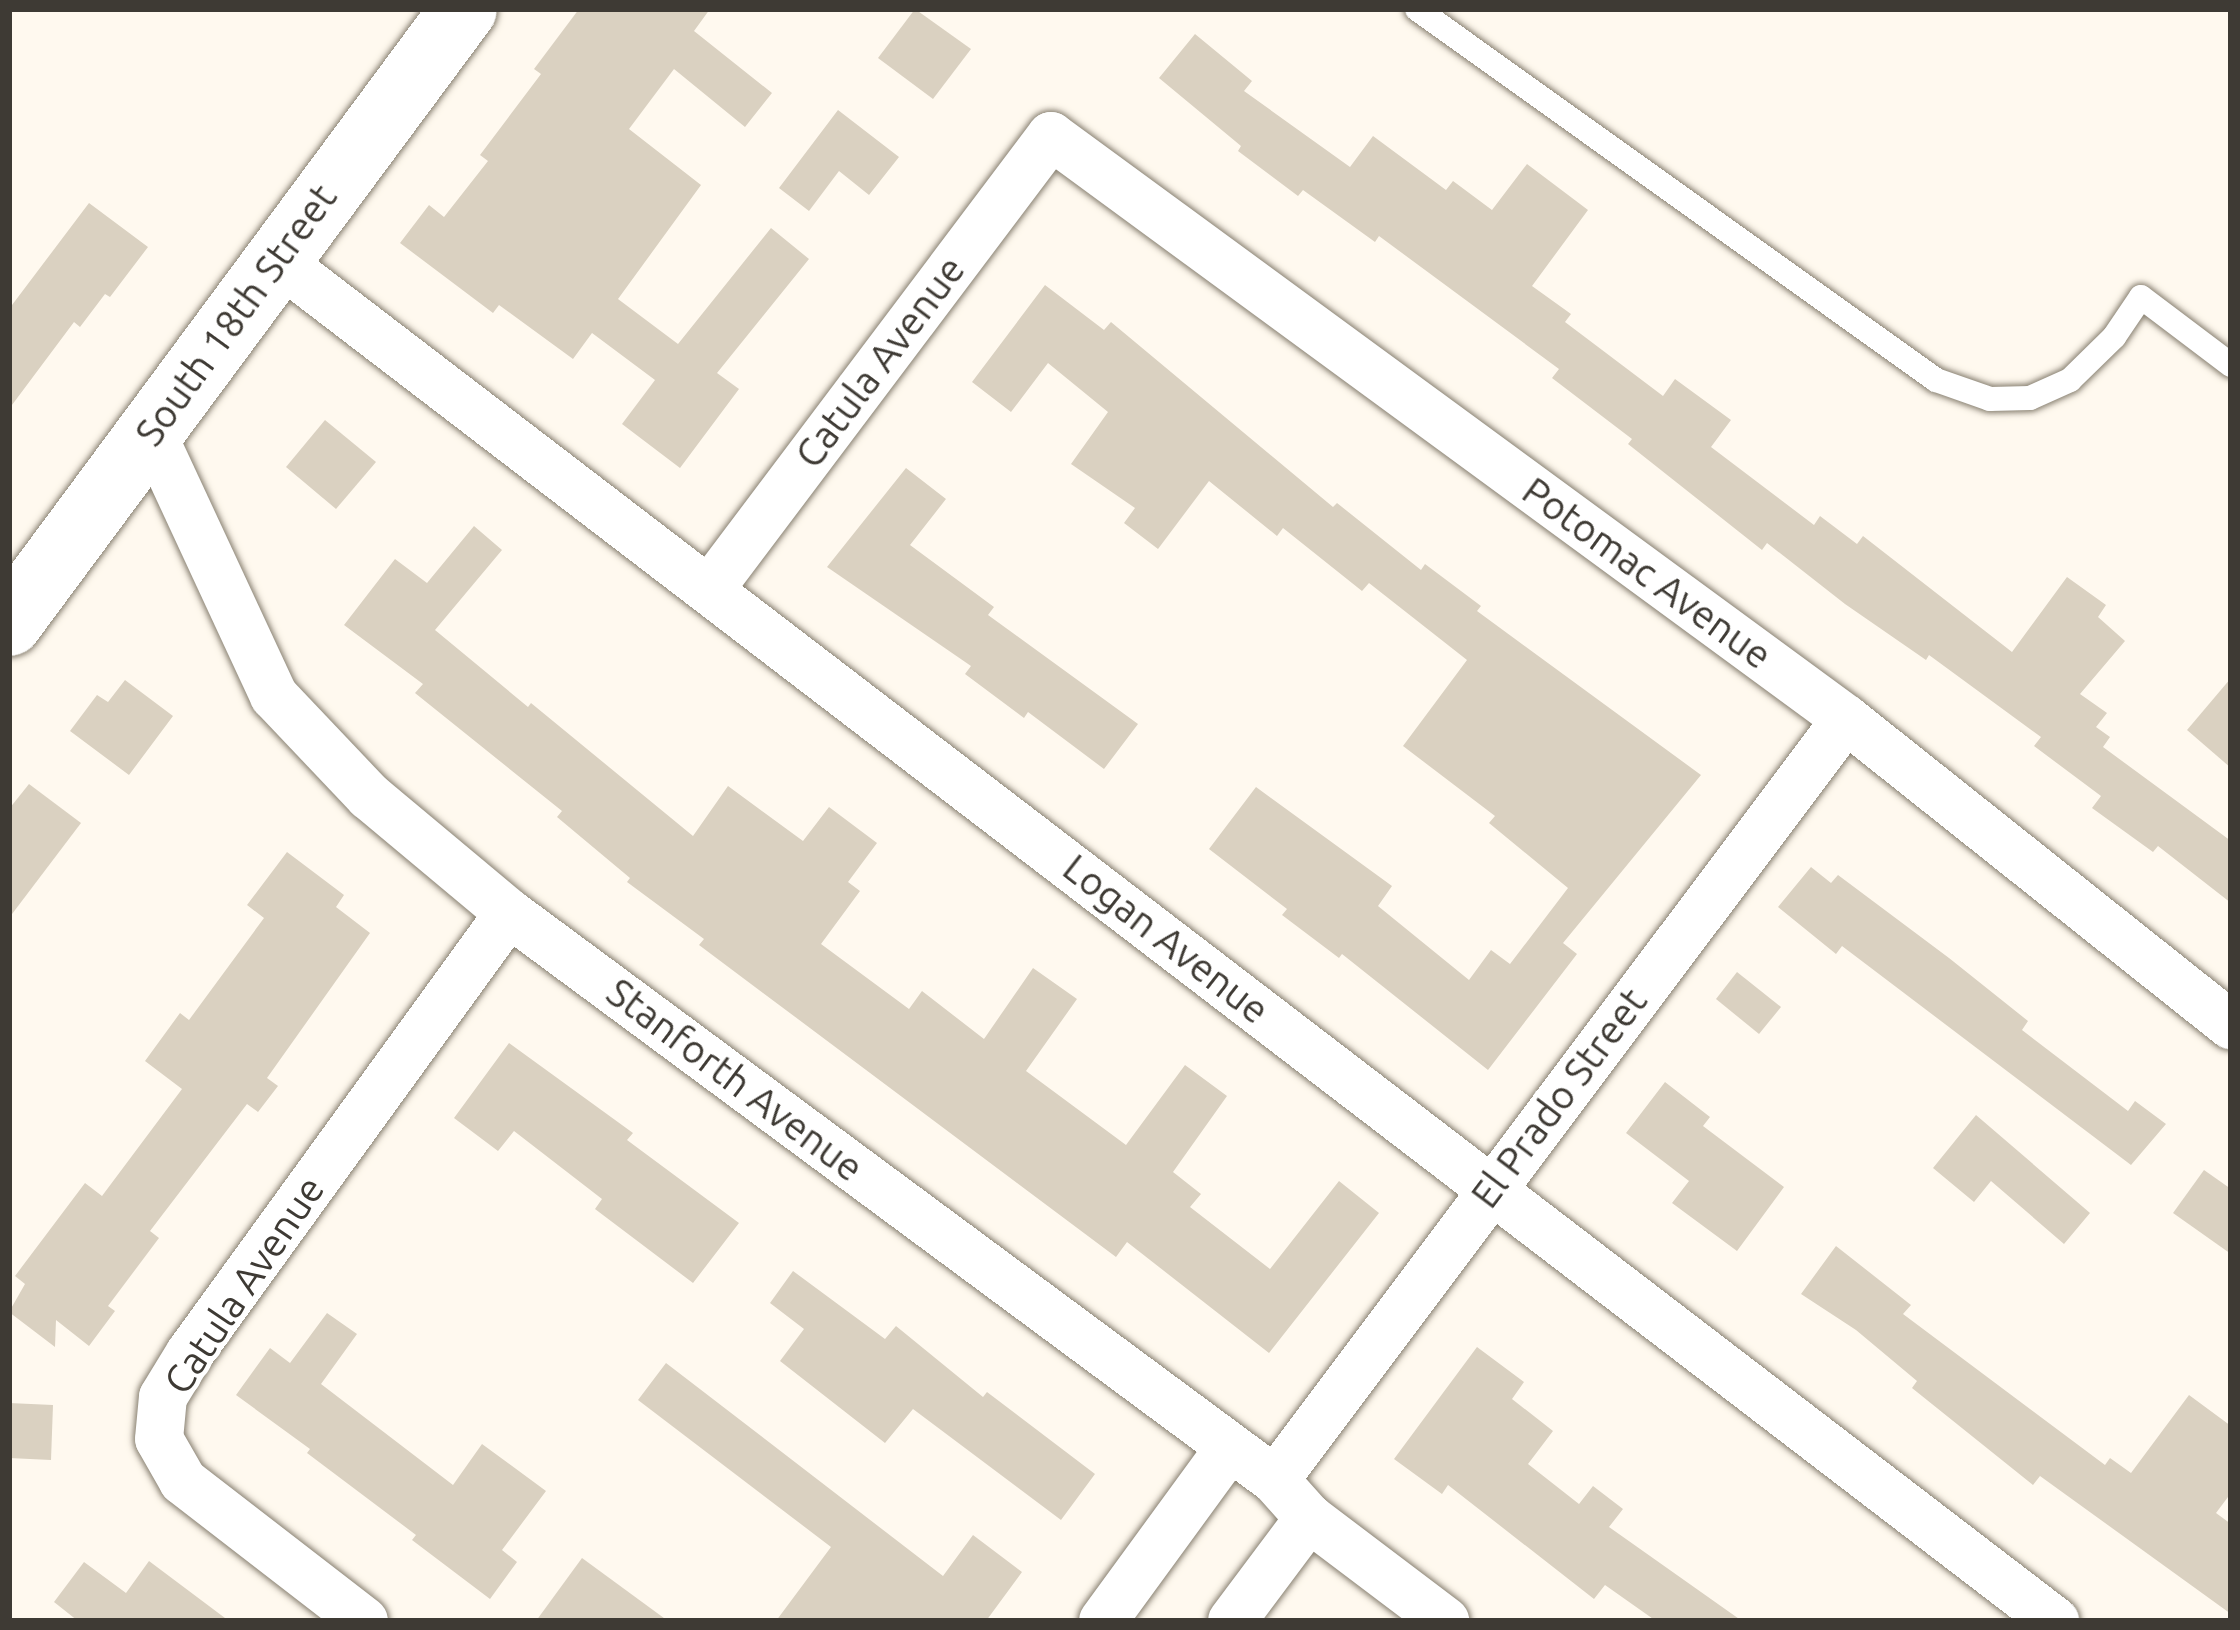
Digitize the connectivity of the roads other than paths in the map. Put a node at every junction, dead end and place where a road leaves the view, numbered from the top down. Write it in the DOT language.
graph roads {
  1 [pos="464,9"];
  2 [pos="1417,9"];
  3 [pos="1051,136"];
  4 [pos="276,259"];
  5 [pos="2231,365"];
  6 [pos="151,431"];
  7 [pos="710,589"];
  8 [pos="9,622"];
  9 [pos="1846,718"];
  10 [pos="508,913"];
  11 [pos="2231,1025"];
  12 [pos="1490,1189"];
  13 [pos="1230,1447"];
  14 [pos="1275,1480"];
  15 [pos="1309,1518"];
  16 [pos="364,1621"];
  17 [pos="1103,1621"];
  18 [pos="1232,1621"];
  19 [pos="1445,1621"];
  20 [pos="2055,1621"];
  1 -- 4 [label="main road, South 18th Street"];
  2 -- 5 [label="lane"];
  3 -- 7 [label="street, Catula Avenue"];
  3 -- 9 [label="street, Potomac Avenue"];
  4 -- 6 [label="main road, South 18th Street"];
  4 -- 7 [label="street, Logan Avenue"];
  6 -- 8 [label="main road, South 18th Street"];
  6 -- 10 [label="street, Stanforth Avenue"];
  7 -- 12 [label="street, Logan Avenue"];
  9 -- 11 [label="street, Potomac Avenue"];
  9 -- 12 [label="street, El Prado Street"];
  10 -- 13 [label="street, Stanforth Avenue"];
  10 -- 16 [label="street, Catula Avenue"];
  12 -- 14 [label="street, El Prado Street"];
  12 -- 20 [label="street, Logan Avenue"];
  13 -- 14 [label="street, Stanforth Avenue"];
  13 -- 17 [label="street"];
  14 -- 15 [label="street, Stanforth Avenue"];
  15 -- 18 [label="street"];
  15 -- 19 [label="street, Stanforth Avenue"];
}
